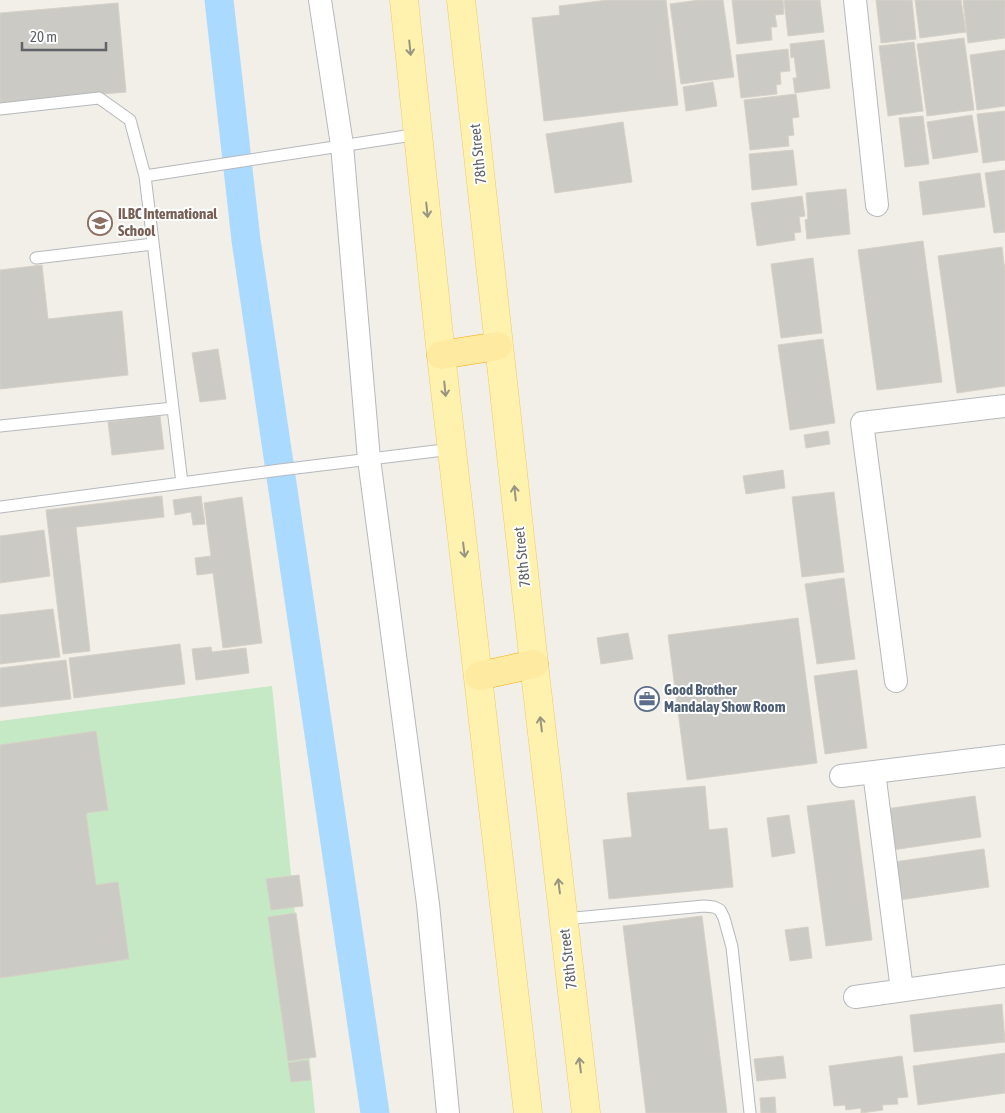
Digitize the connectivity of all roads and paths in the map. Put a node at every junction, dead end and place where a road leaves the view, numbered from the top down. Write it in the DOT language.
graph roads {
  1 [pos="320,0"];
  2 [pos="404,0"];
  3 [pos="462,0"];
  4 [pos="854,0"];
  5 [pos="0,108"];
  6 [pos="419,134"];
  7 [pos="342,145"];
  8 [pos="145,176"];
  9 [pos="877,205"];
  10 [pos="153,244"];
  11 [pos="36,258"];
  12 [pos="498,346"];
  13 [pos="442,355"];
  14 [pos="1005,406"];
  15 [pos="173,408"];
  16 [pos="0,426"];
  17 [pos="452,449"];
  18 [pos="368,459"];
  19 [pos="182,483"];
  20 [pos="0,507"];
  21 [pos="534,664"];
  22 [pos="479,676"];
  23 [pos="896,681"];
  24 [pos="1005,756"];
  25 [pos="874,772"];
  26 [pos="841,776"];
  27 [pos="563,919"];
  28 [pos="1005,976"];
  29 [pos="902,990"];
  30 [pos="855,998"];
  31 [pos="448,1113"];
  32 [pos="528,1113"];
  33 [pos="586,1113"];
  34 [pos="750,1113"];
  1 -- 7 [label="street"];
  2 -- 6 [label="main road, one-way"];
  3 -- 12 [label="main road, 78th Street"];
  4 -- 9 [label="street"];
  5 -- 8 [label="lane"];
  6 -- 7 [label="lane"];
  6 -- 13 [label="main road, one-way"];
  7 -- 8 [label="lane"];
  7 -- 18 [label="street"];
  8 -- 10 [label="lane"];
  10 -- 11 [label="lane"];
  10 -- 15 [label="lane"];
  12 -- 13 [label="highway"];
  21 -- 12 [label="main road, 78th Street, one-way"];
  13 -- 17 [label="main road, one-way"];
  14 -- 23 [label="street"];
  15 -- 16 [label="lane"];
  15 -- 19 [label="lane"];
  17 -- 18 [label="lane"];
  17 -- 22 [label="main road, one-way"];
  18 -- 19 [label="lane"];
  18 -- 31 [label="street"];
  19 -- 20 [label="lane"];
  21 -- 22 [label="highway"];
  27 -- 21 [label="main road, 78th Street, one-way"];
  22 -- 32 [label="main road"];
  24 -- 25 [label="street"];
  25 -- 26 [label="street"];
  25 -- 29 [label="street"];
  33 -- 27 [label="main road, 78th Street, one-way"];
  27 -- 34 [label="lane"];
  28 -- 29 [label="street"];
  29 -- 30 [label="street"];
}
